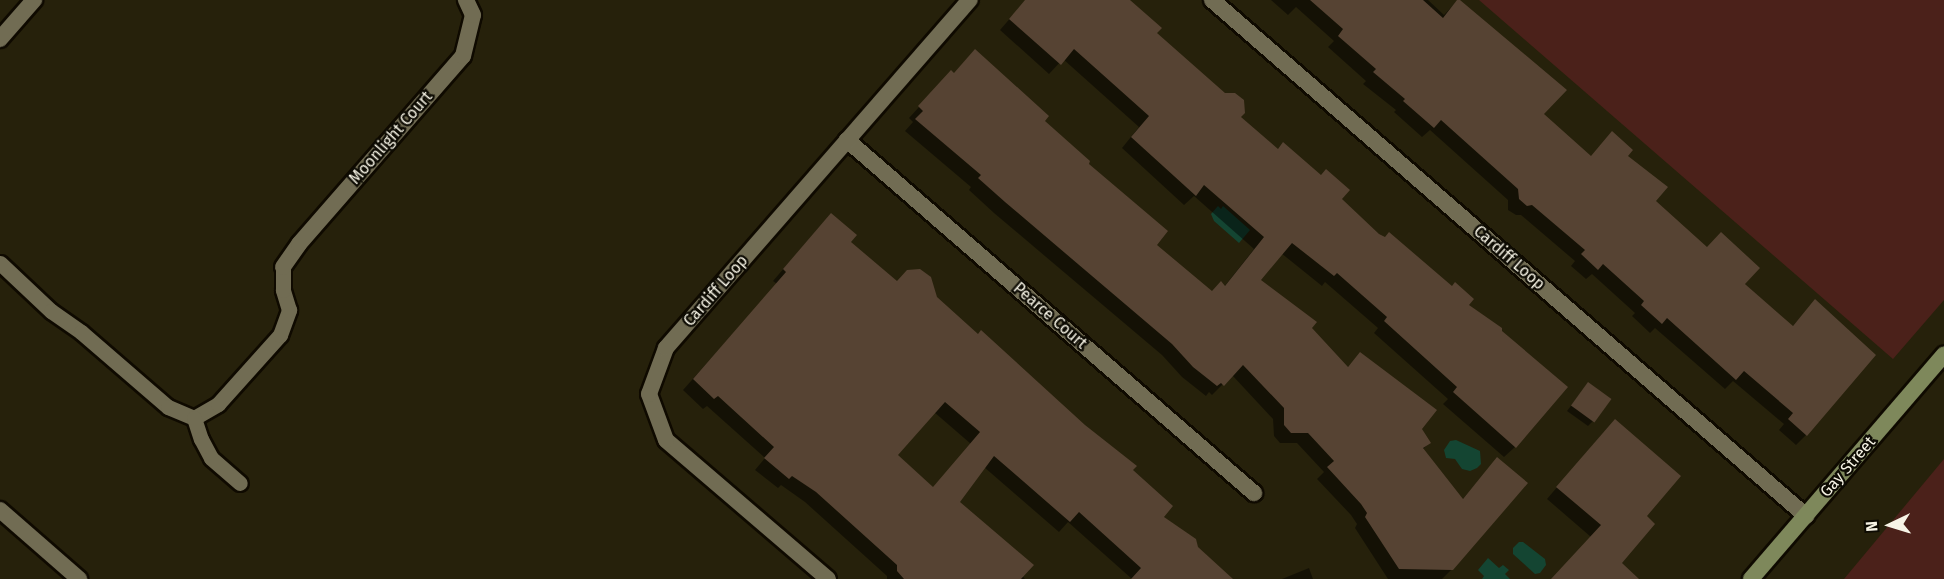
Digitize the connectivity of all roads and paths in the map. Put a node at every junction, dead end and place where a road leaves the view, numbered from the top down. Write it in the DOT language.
graph roads {
  1 [pos="34,0"];
  2 [pos="466,0"];
  3 [pos="970,0"];
  4 [pos="1212,0"];
  5 [pos="3,29"];
  6 [pos="847,140"];
  7 [pos="0,263"];
  8 [pos="283,267"];
  9 [pos="1944,355"];
  10 [pos="194,418"];
  11 [pos="240,483"];
  12 [pos="1254,493"];
  13 [pos="0,510"];
  14 [pos="1806,516"];
  15 [pos="79,579"];
  16 [pos="828,579"];
  17 [pos="1751,579"];
  1 -- 5 [label="street"];
  2 -- 8 [label="street, Moonlight Court"];
  3 -- 6 [label="street, Cardiff Loop"];
  4 -- 14 [label="street, Cardiff Loop"];
  6 -- 12 [label="street, Pearce Court"];
  6 -- 16 [label="street, Cardiff Loop"];
  7 -- 10 [label="lane"];
  8 -- 10 [label="lane"];
  9 -- 14 [label="main road, Gay Street"];
  10 -- 11 [label="lane"];
  13 -- 15 [label="street"];
  14 -- 17 [label="main road, Gay Street"];
}
